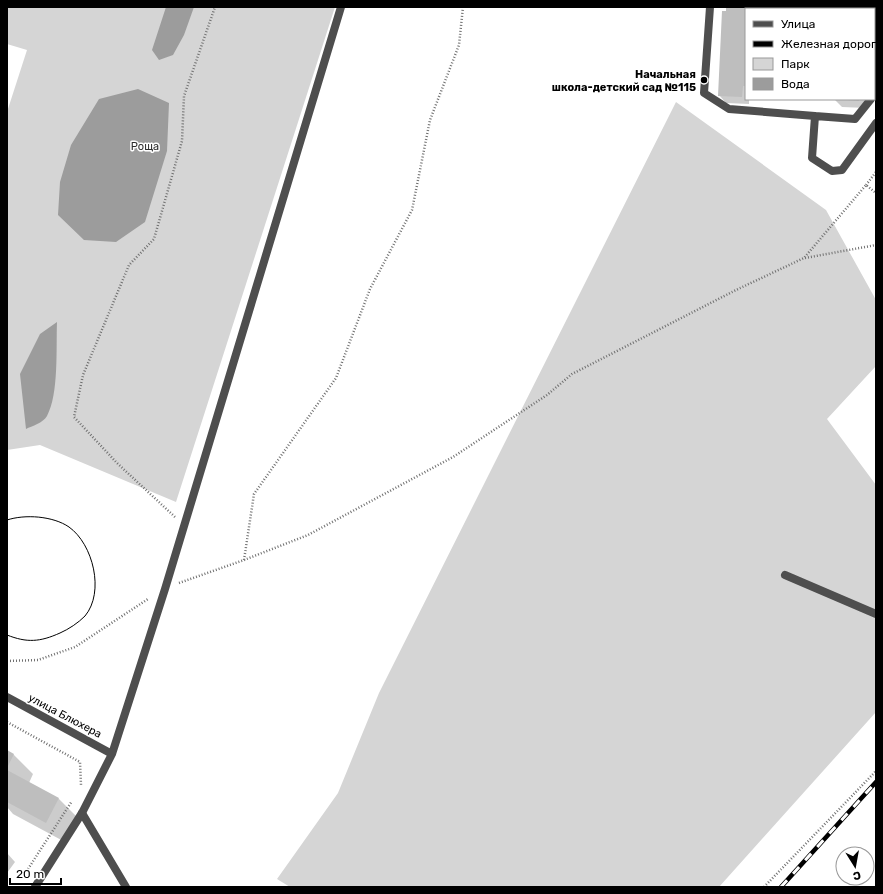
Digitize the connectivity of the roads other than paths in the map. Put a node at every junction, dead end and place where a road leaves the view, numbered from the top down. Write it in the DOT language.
graph roads {
  1 [pos="341,7"];
  2 [pos="710,7"];
  3 [pos="876,64"];
  4 [pos="875,76"];
  5 [pos="870,100"];
  6 [pos="816,116"];
  7 [pos="876,123"];
  8 [pos="785,575"];
  9 [pos="876,614"];
  10 [pos="7,697"];
  11 [pos="112,754"];
  12 [pos="82,813"];
  13 [pos="35,887"];
  14 [pos="126,887"];
  1 -- 11 [label="street"];
  2 -- 6 [label="street"];
  3 -- 4 [label="street"];
  5 -- 6 [label="street"];
  6 -- 7 [label="street"];
  8 -- 9 [label="street"];
  10 -- 11 [label="street, улица Блюхера"];
  11 -- 12 [label="street"];
  12 -- 13 [label="street"];
  12 -- 14 [label="street"];
}
